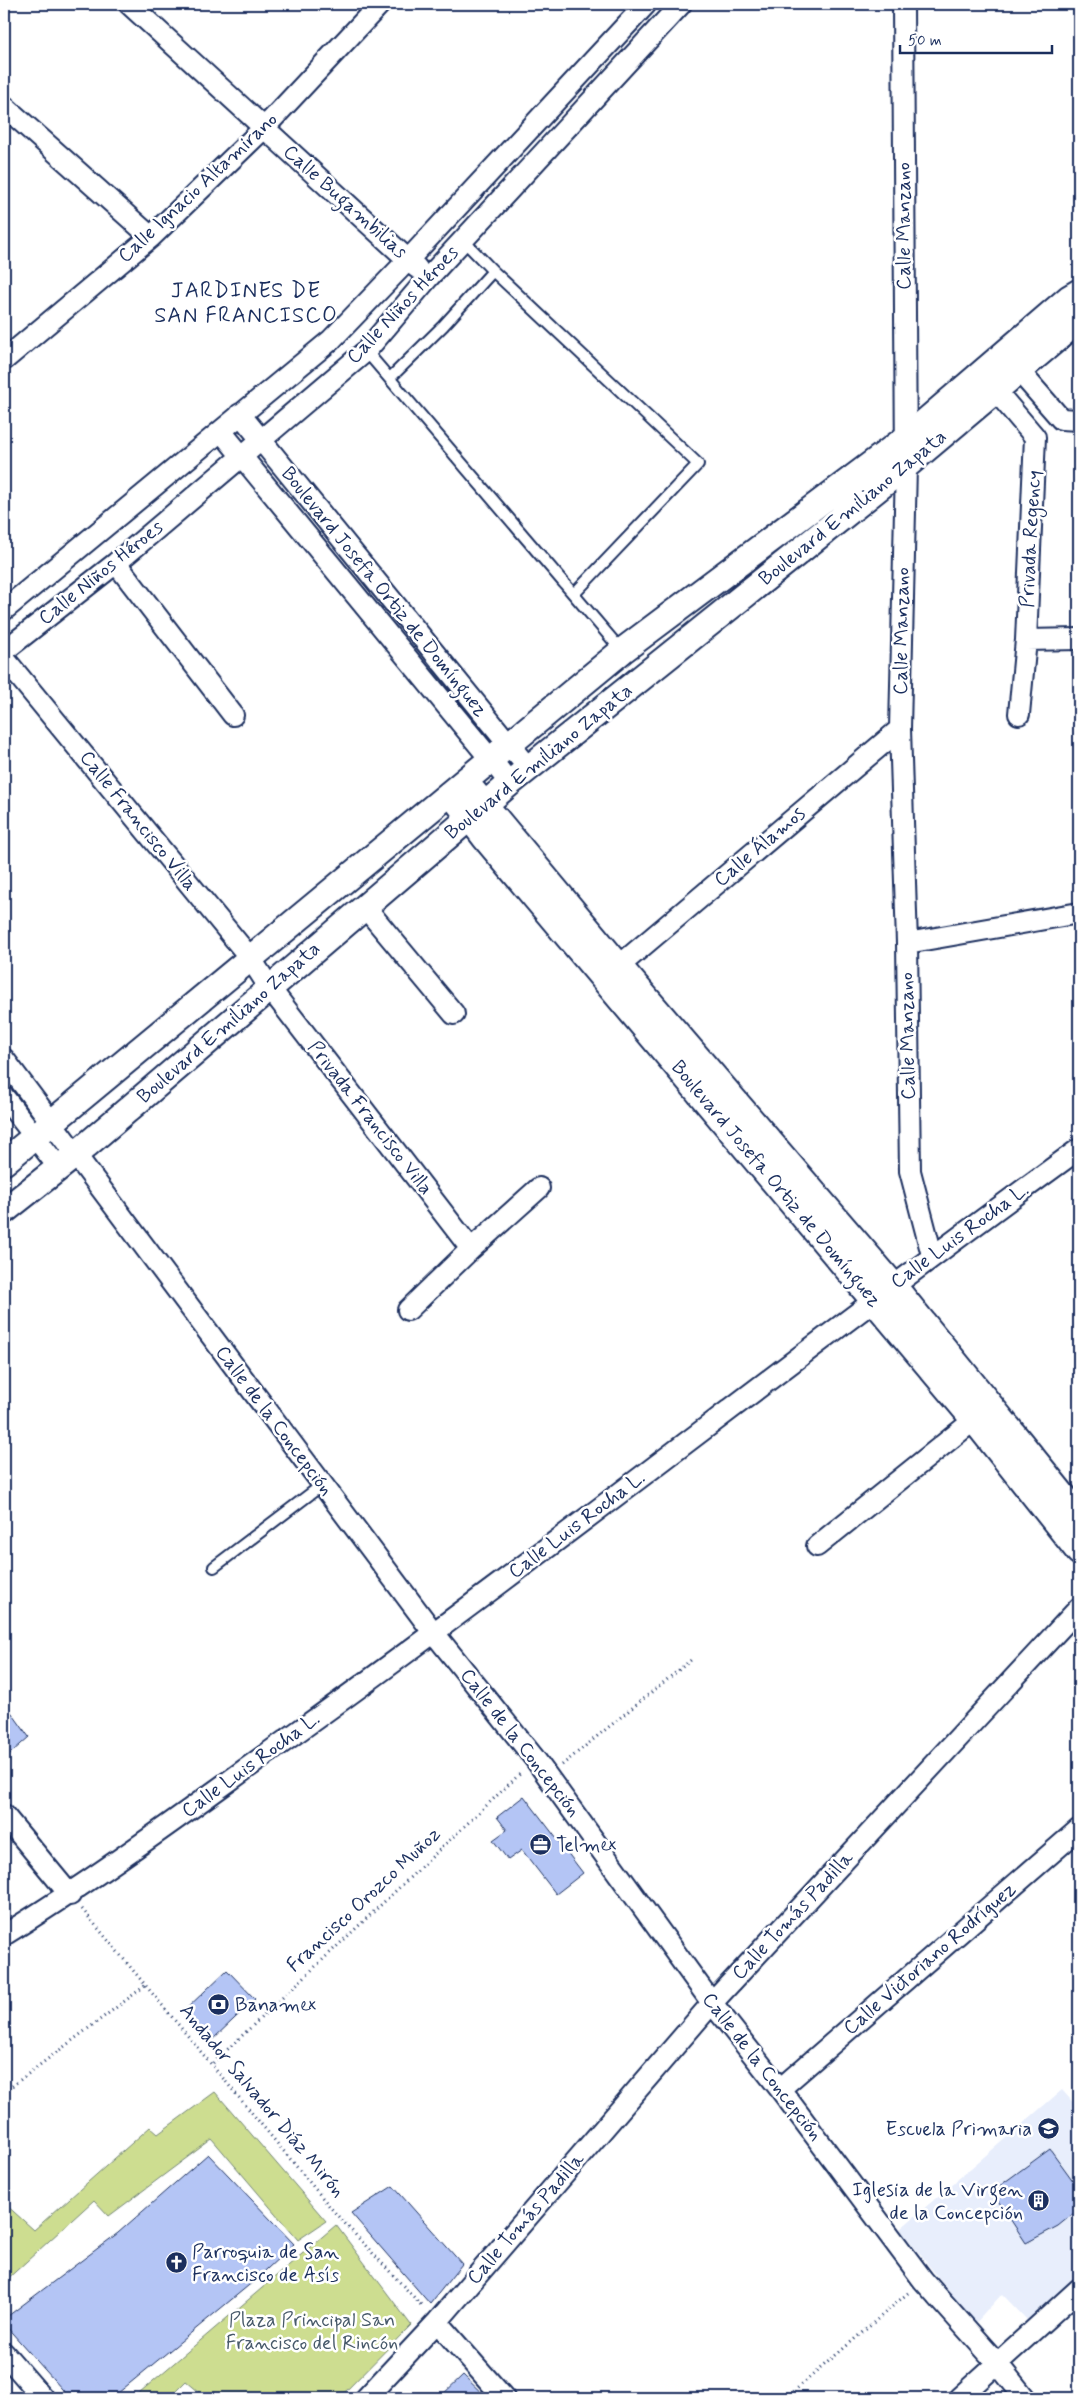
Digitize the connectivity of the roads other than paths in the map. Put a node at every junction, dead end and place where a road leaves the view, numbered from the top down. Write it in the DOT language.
graph roads {
  1 [pos="129,4"];
  2 [pos="380,4"];
  3 [pos="646,4"];
  4 [pos="681,4"];
  5 [pos="903,4"];
  6 [pos="4,106"];
  7 [pos="263,129"];
  8 [pos="151,237"];
  9 [pos="463,240"];
  10 [pos="408,260"];
  11 [pos="493,270"];
  12 [pos="428,278"];
  13 [pos="1079,292"];
  14 [pos="1079,320"];
  15 [pos="366,351"];
  16 [pos="4,360"];
  17 [pos="1020,372"];
  18 [pos="390,378"];
  19 [pos="996,391"];
  20 [pos="240,414"];
  21 [pos="1070,420"];
  22 [pos="221,431"];
  23 [pos="1035,437"];
  24 [pos="906,438"];
  25 [pos="260,440"];
  26 [pos="240,455"];
  27 [pos="906,466"];
  28 [pos="116,563"];
  29 [pos="574,594"];
  30 [pos="4,610"];
  31 [pos="1079,639"];
  32 [pos="1026,640"];
  33 [pos="4,651"];
  34 [pos="622,651"];
  35 [pos="4,658"];
  36 [pos="1019,714"];
  37 [pos="233,715"];
  38 [pos="900,729"];
  39 [pos="499,751"];
  40 [pos="520,776"];
  41 [pos="457,786"];
  42 [pos="477,811"];
  43 [pos="365,907"];
  44 [pos="1079,913"];
  45 [pos="907,942"];
  46 [pos="251,959"];
  47 [pos="619,966"];
  48 [pos="269,987"];
  49 [pos="454,1014"];
  50 [pos="4,1059"];
  51 [pos="4,1097"];
  52 [pos="43,1130"];
  53 [pos="1079,1149"];
  54 [pos="4,1162"];
  55 [pos="67,1162"];
  56 [pos="539,1188"];
  57 [pos="4,1211"];
  58 [pos="471,1248"];
  59 [pos="932,1255"];
  60 [pos="893,1286"];
  61 [pos="874,1300"];
  62 [pos="408,1310"];
  63 [pos="974,1420"];
  64 [pos="322,1485"];
  65 [pos="1079,1515"];
  66 [pos="817,1546"];
  67 [pos="1079,1552"];
  68 [pos="214,1567"];
  69 [pos="1079,1608"];
  70 [pos="434,1634"];
  71 [pos="4,1815"];
  72 [pos="1079,1829"];
  73 [pos="70,1894"];
  74 [pos="4,1935"];
  75 [pos="712,2003"];
  76 [pos="780,2089"];
  77 [pos="1079,2289"];
  78 [pos="437,2322"];
  79 [pos="4,2353"];
  80 [pos="997,2363"];
  81 [pos="42,2398"];
  82 [pos="366,2398"];
  83 [pos="504,2398"];
  84 [pos="959,2398"];
  85 [pos="1025,2398"];
  1 -- 7 [label="street, Calle Bugambilias"];
  2 -- 7 [label="street, Calle Ignacio Altamirano"];
  3 -- 10 [label="street, Calle Niños Héroes"];
  4 -- 9 [label="street, Calle Niños Héroes"];
  5 -- 24 [label="street, Calle Manzano"];
  6 -- 8 [label="street"];
  7 -- 8 [label="street, Calle Ignacio Altamirano"];
  7 -- 10 [label="street, Calle Bugambilias"];
  8 -- 16 [label="street, Calle Ignacio Altamirano"];
  9 -- 11 [label="lane"];
  9 -- 12 [label="street, Calle Niños Héroes"];
  10 -- 12 [label="street, Calle Bugambilias"];
  10 -- 20 [label="street, Calle Niños Héroes"];
  11 -- 18 [label="lane"];
  11 -- 29 [label="lane"];
  12 -- 15 [label="street, Calle Niños Héroes"];
  13 -- 24 [label="street, Boulevard Emiliano Zapata"];
  14 -- 17 [label="street, Boulevard Emiliano Zapata"];
  15 -- 18 [label="lane"];
  15 -- 25 [label="street, Calle Niños Héroes"];
  17 -- 19 [label="street, Boulevard Emiliano Zapata"];
  17 -- 21 [label="street"];
  18 -- 29 [label="lane"];
  19 -- 23 [label="street"];
  19 -- 27 [label="street, Boulevard Emiliano Zapata"];
  20 -- 22 [label="street, Calle Niños Héroes"];
  20 -- 25 [label="street, Boulevard Josefa Ortiz de Domínguez"];
  21 -- 23 [label="street"];
  22 -- 26 [label="street, Boulevard Josefa Ortiz de Domínguez"];
  22 -- 30 [label="street, Calle Niños Héroes"];
  23 -- 32 [label="street, Privada Regency"];
  24 -- 27 [label="street, Calle Manzano"];
  24 -- 34 [label="street, Boulevard Emiliano Zapata"];
  25 -- 26 [label="street, Calle Niños Héroes"];
  25 -- 39 [label="street, Boulevard Josefa Ortiz de Domínguez"];
  26 -- 28 [label="street, Calle Niños Héroes"];
  26 -- 39 [label="street, Boulevard Josefa Ortiz de Domínguez"];
  27 -- 38 [label="street, Calle Manzano"];
  27 -- 40 [label="street, Boulevard Emiliano Zapata"];
  28 -- 33 [label="street, Calle Niños Héroes"];
  28 -- 37 [label="street"];
  29 -- 34 [label="lane"];
  31 -- 32 [label="street, Privada Regency"];
  32 -- 36 [label="street, Privada Regency"];
  34 -- 39 [label="street, Boulevard Emiliano Zapata"];
  35 -- 46 [label="street, Calle Francisco Villa"];
  38 -- 45 [label="street, Calle Manzano"];
  38 -- 47 [label="street, Calle Álamos"];
  39 -- 40 [label="street, Boulevard Josefa Ortiz de Domínguez"];
  39 -- 41 [label="street, Boulevard Emiliano Zapata"];
  40 -- 42 [label="street, Boulevard Emiliano Zapata"];
  41 -- 42 [label="street"];
  41 -- 46 [label="street, Boulevard Emiliano Zapata"];
  42 -- 43 [label="street, Boulevard Emiliano Zapata"];
  42 -- 47 [label="street, Boulevard Josefa Ortiz de Domínguez"];
  42 -- 61 [label="street, Boulevard Josefa Ortiz de Domínguez"];
  43 -- 48 [label="street, Boulevard Emiliano Zapata"];
  43 -- 49 [label="street"];
  44 -- 45 [label="street"];
  45 -- 59 [label="street, Calle Manzano"];
  46 -- 48 [label="street, Calle Francisco Villa"];
  46 -- 52 [label="street, Boulevard Emiliano Zapata"];
  47 -- 60 [label="street, Boulevard Josefa Ortiz de Domínguez"];
  48 -- 55 [label="street, Boulevard Emiliano Zapata"];
  48 -- 58 [label="street, Privada Francisco Villa"];
  50 -- 52 [label="street"];
  51 -- 52 [label="street"];
  52 -- 54 [label="street, Boulevard Emiliano Zapata"];
  52 -- 55 [label="street, Calle de la Concepción"];
  53 -- 59 [label="street, Calle Luis Rocha L."];
  55 -- 57 [label="street, Boulevard Emiliano Zapata"];
  55 -- 64 [label="street, Calle de la Concepción"];
  56 -- 58 [label="street"];
  58 -- 62 [label="street"];
  59 -- 60 [label="street, Calle Luis Rocha L."];
  60 -- 61 [label="street, Calle Luis Rocha L."];
  60 -- 65 [label="street, Boulevard Josefa Ortiz de Domínguez"];
  61 -- 63 [label="street, Boulevard Josefa Ortiz de Domínguez"];
  61 -- 70 [label="street, Calle Luis Rocha L."];
  63 -- 66 [label="street"];
  63 -- 67 [label="street, Boulevard Josefa Ortiz de Domínguez"];
  64 -- 68 [label="lane"];
  64 -- 70 [label="street, Calle de la Concepción"];
  69 -- 75 [label="street, Calle Tomás Padilla"];
  70 -- 73 [label="street, Calle Luis Rocha L."];
  70 -- 75 [label="street, Calle de la Concepción"];
  71 -- 73 [label="street"];
  72 -- 76 [label="street, Calle Victoriano Rodríguez"];
  73 -- 74 [label="street, Calle Luis Rocha L."];
  75 -- 76 [label="street, Calle de la Concepción"];
  75 -- 78 [label="street, Calle Tomás Padilla"];
  76 -- 80 [label="street, Calle de la Concepción"];
  77 -- 80 [label="street"];
  78 -- 82 [label="street, Calle Tomás Padilla"];
  78 -- 83 [label="street"];
  79 -- 81 [label="street"];
  80 -- 84 [label="street"];
  80 -- 85 [label="street, Calle de la Concepción"];
}
